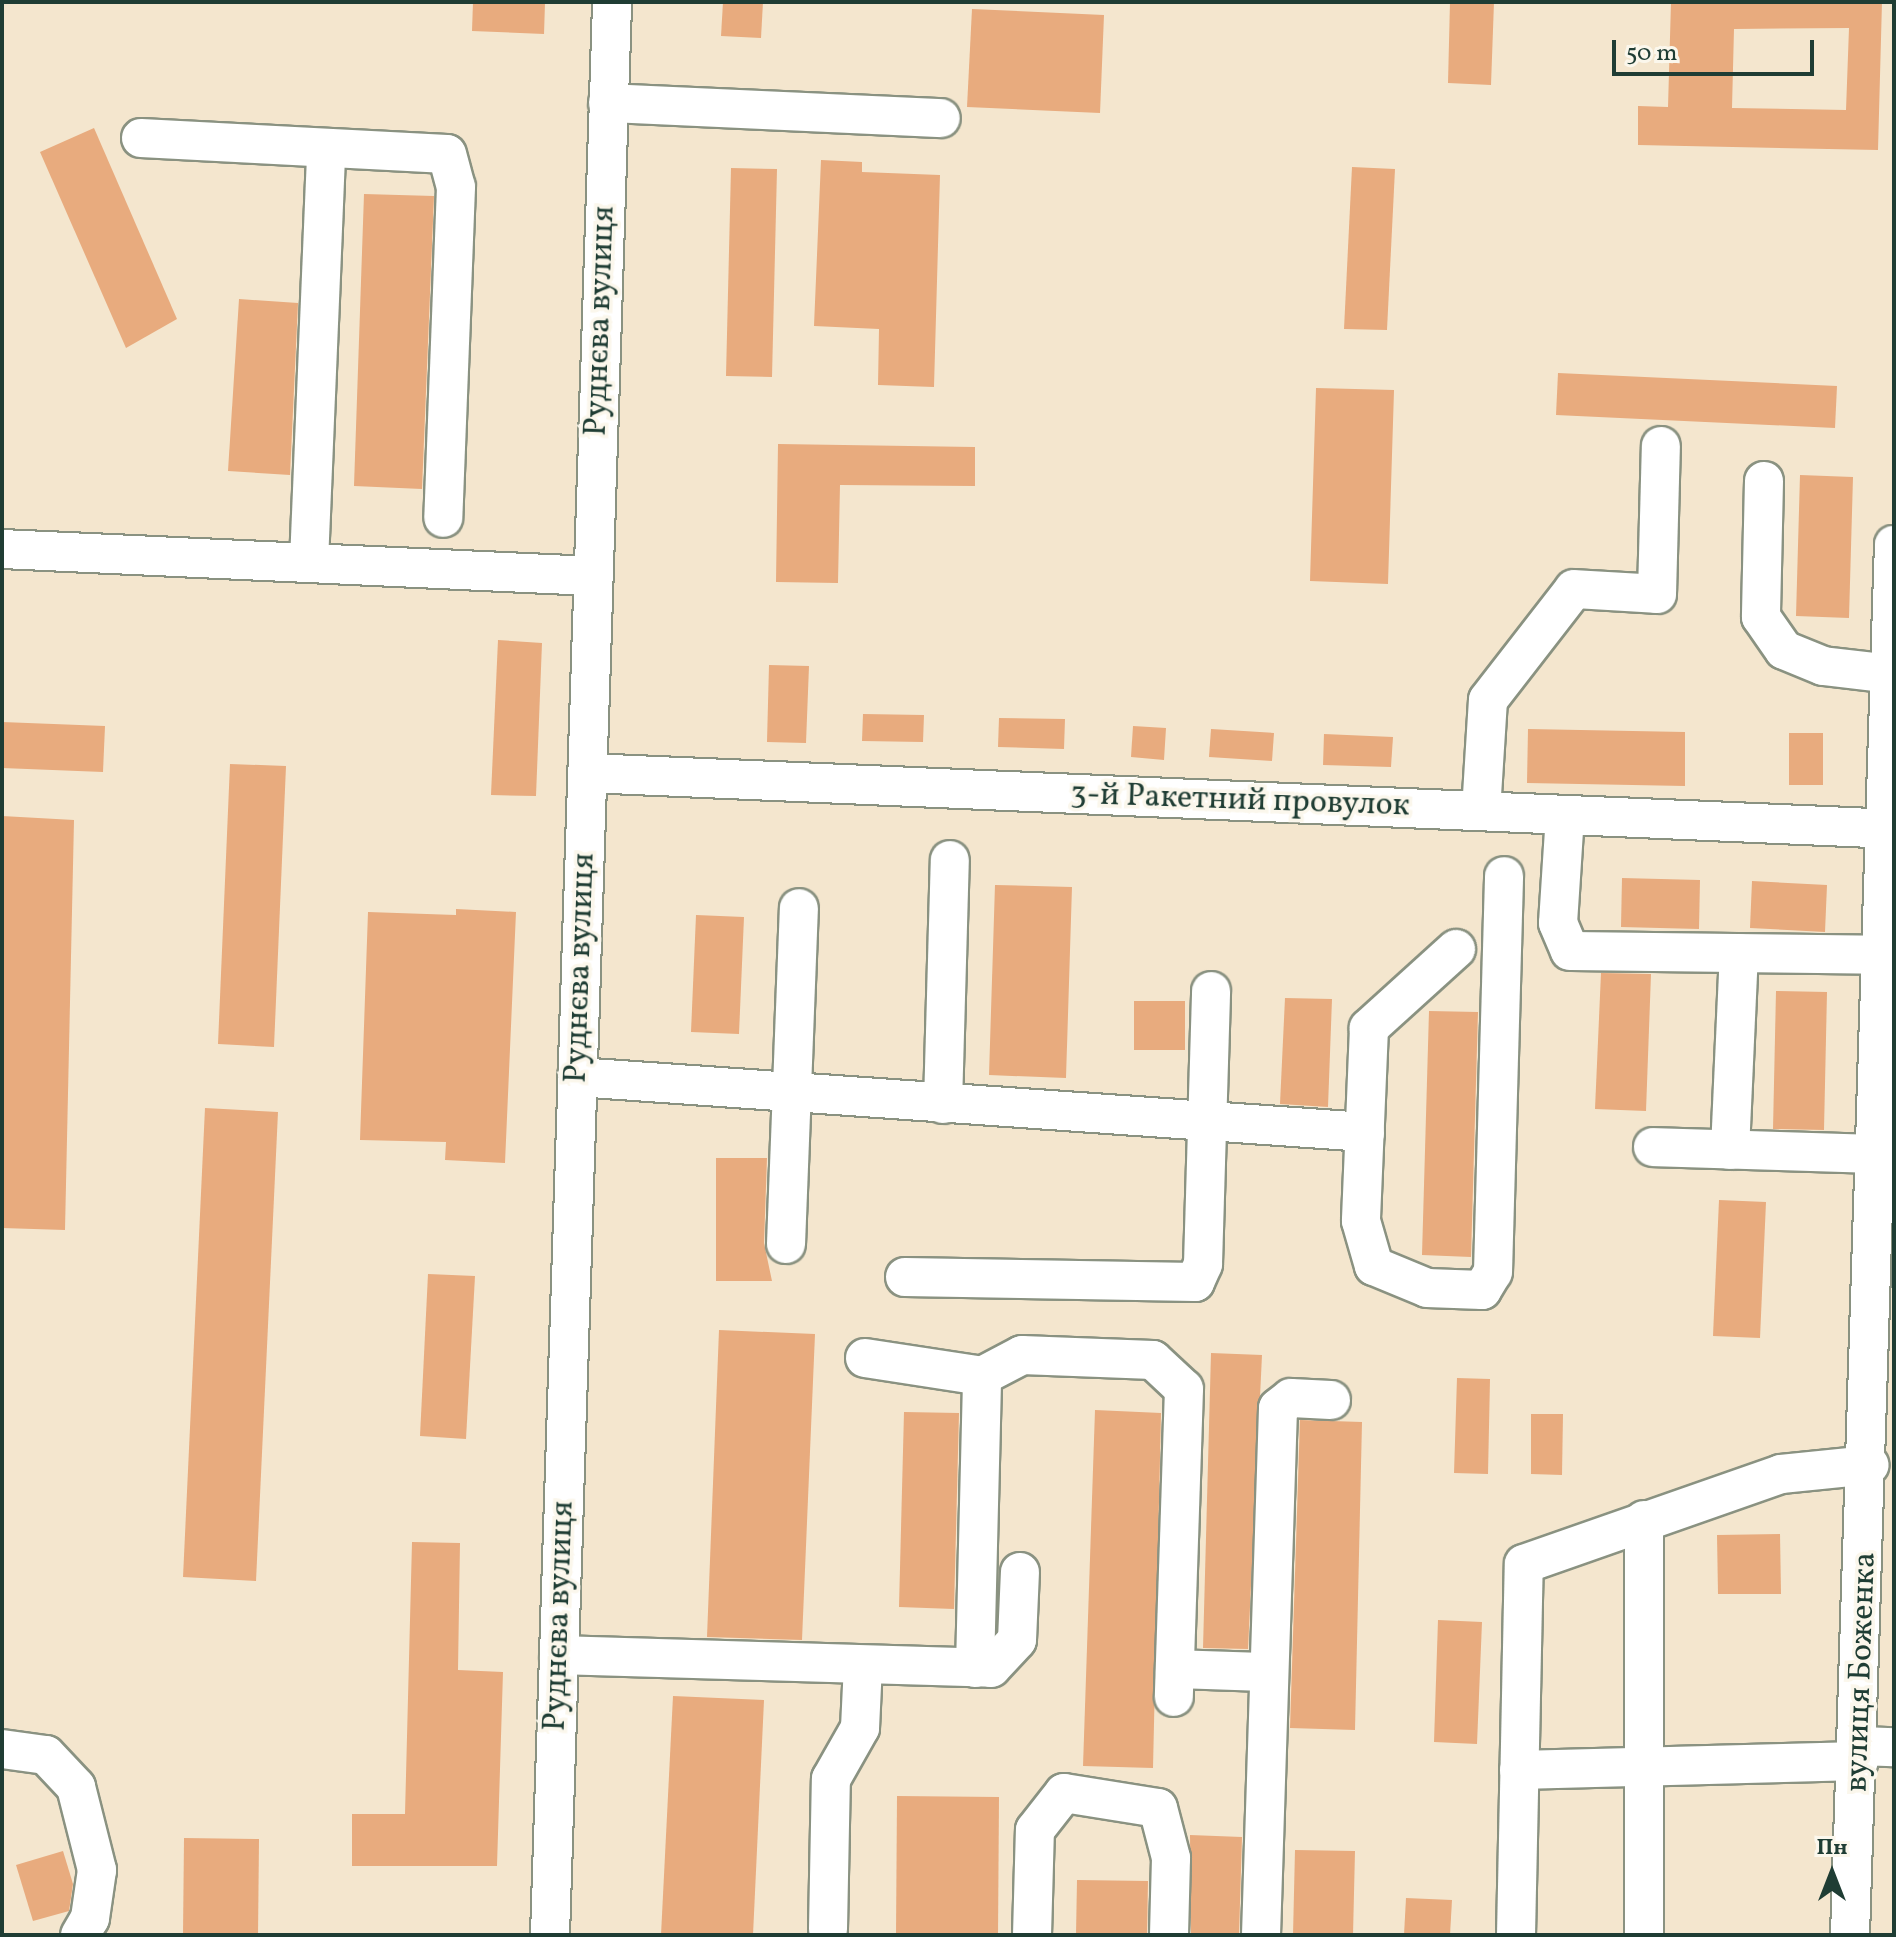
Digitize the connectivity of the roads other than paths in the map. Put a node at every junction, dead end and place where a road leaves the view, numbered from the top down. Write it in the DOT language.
graph roads {
  1 [pos="612,2"];
  2 [pos="608,103"];
  3 [pos="941,118"];
  4 [pos="141,138"];
  5 [pos="326,148"];
  6 [pos="1661,446"];
  7 [pos="1764,481"];
  8 [pos="443,518"];
  9 [pos="1894,545"];
  10 [pos="2,549"];
  11 [pos="309,562"];
  12 [pos="593,576"];
  13 [pos="1891,674"];
  14 [pos="587,773"];
  15 [pos="1481,811"];
  16 [pos="1565,815"];
  17 [pos="1890,829"];
  18 [pos="950,860"];
  19 [pos="1504,876"];
  20 [pos="799,908"];
  21 [pos="1456,949"];
  22 [pos="1739,953"];
  23 [pos="1881,955"];
  24 [pos="1211,991"];
  25 [pos="577,1077"];
  26 [pos="791,1094"];
  27 [pos="943,1104"];
  28 [pos="1208,1121"];
  29 [pos="1365,1132"];
  30 [pos="1880,1145"];
  31 [pos="1653,1147"];
  32 [pos="1730,1150"];
  33 [pos="786,1244"];
  34 [pos="905,1277"];
  35 [pos="865,1358"];
  36 [pos="982,1376"];
  37 [pos="1331,1400"];
  38 [pos="1878,1452"];
  39 [pos="1644,1520"];
  40 [pos="1020,1572"];
  41 [pos="559,1655"];
  42 [pos="863,1665"];
  43 [pos="975,1668"];
  44 [pos="1267,1672"];
  45 [pos="2,1749"];
  46 [pos="1871,1752"];
  47 [pos="1644,1764"];
  48 [pos="1519,1770"];
  49 [pos="828,1929"];
  50 [pos="80,1935"];
  51 [pos="550,1935"];
  52 [pos="1032,1935"];
  53 [pos="1169,1935"];
  54 [pos="1261,1935"];
  55 [pos="1516,1935"];
  56 [pos="1644,1935"];
  57 [pos="1850,1935"];
  1 -- 2 [label="street, Руднєва вулиця"];
  2 -- 3 [label="street"];
  2 -- 12 [label="street, Руднєва вулиця"];
  4 -- 5 [label="street"];
  5 -- 8 [label="street"];
  5 -- 11 [label="street"];
  6 -- 15 [label="street"];
  7 -- 13 [label="street"];
  9 -- 13 [label="street, вулиця Боженка"];
  10 -- 11 [label="street"];
  11 -- 12 [label="street"];
  12 -- 14 [label="street, Руднєва вулиця"];
  13 -- 17 [label="street, вулиця Боженка"];
  14 -- 15 [label="street, 3-й Ракетний провулок"];
  14 -- 25 [label="street, Руднєва вулиця"];
  15 -- 16 [label="street, 3-й Ракетний провулок"];
  16 -- 17 [label="street, 3-й Ракетний провулок"];
  16 -- 22 [label="street"];
  17 -- 23 [label="street, вулиця Боженка"];
  18 -- 27 [label="street"];
  19 -- 29 [label="street"];
  20 -- 26 [label="street"];
  21 -- 29 [label="street"];
  22 -- 23 [label="street"];
  22 -- 32 [label="street"];
  23 -- 30 [label="street, вулиця Боженка"];
  24 -- 28 [label="street"];
  25 -- 26 [label="street"];
  25 -- 41 [label="street, Руднєва вулиця"];
  26 -- 27 [label="street"];
  26 -- 33 [label="street"];
  27 -- 28 [label="street"];
  28 -- 29 [label="street"];
  28 -- 34 [label="street"];
  30 -- 32 [label="street"];
  30 -- 38 [label="street, вулиця Боженка"];
  31 -- 32 [label="street"];
  35 -- 36 [label="street"];
  36 -- 43 [label="street"];
  36 -- 44 [label="street"];
  37 -- 44 [label="street"];
  38 -- 39 [label="street"];
  38 -- 46 [label="street, вулиця Боженка"];
  39 -- 47 [label="street"];
  39 -- 48 [label="street"];
  40 -- 43 [label="street"];
  41 -- 42 [label="street"];
  41 -- 51 [label="street, Руднєва вулиця"];
  42 -- 43 [label="street"];
  42 -- 49 [label="street"];
  44 -- 54 [label="street"];
  45 -- 50 [label="street"];
  46 -- 47 [label="street"];
  46 -- 57 [label="street, вулиця Боженка"];
  47 -- 48 [label="street"];
  47 -- 56 [label="street"];
  48 -- 55 [label="street"];
  52 -- 53 [label="street"];
}
